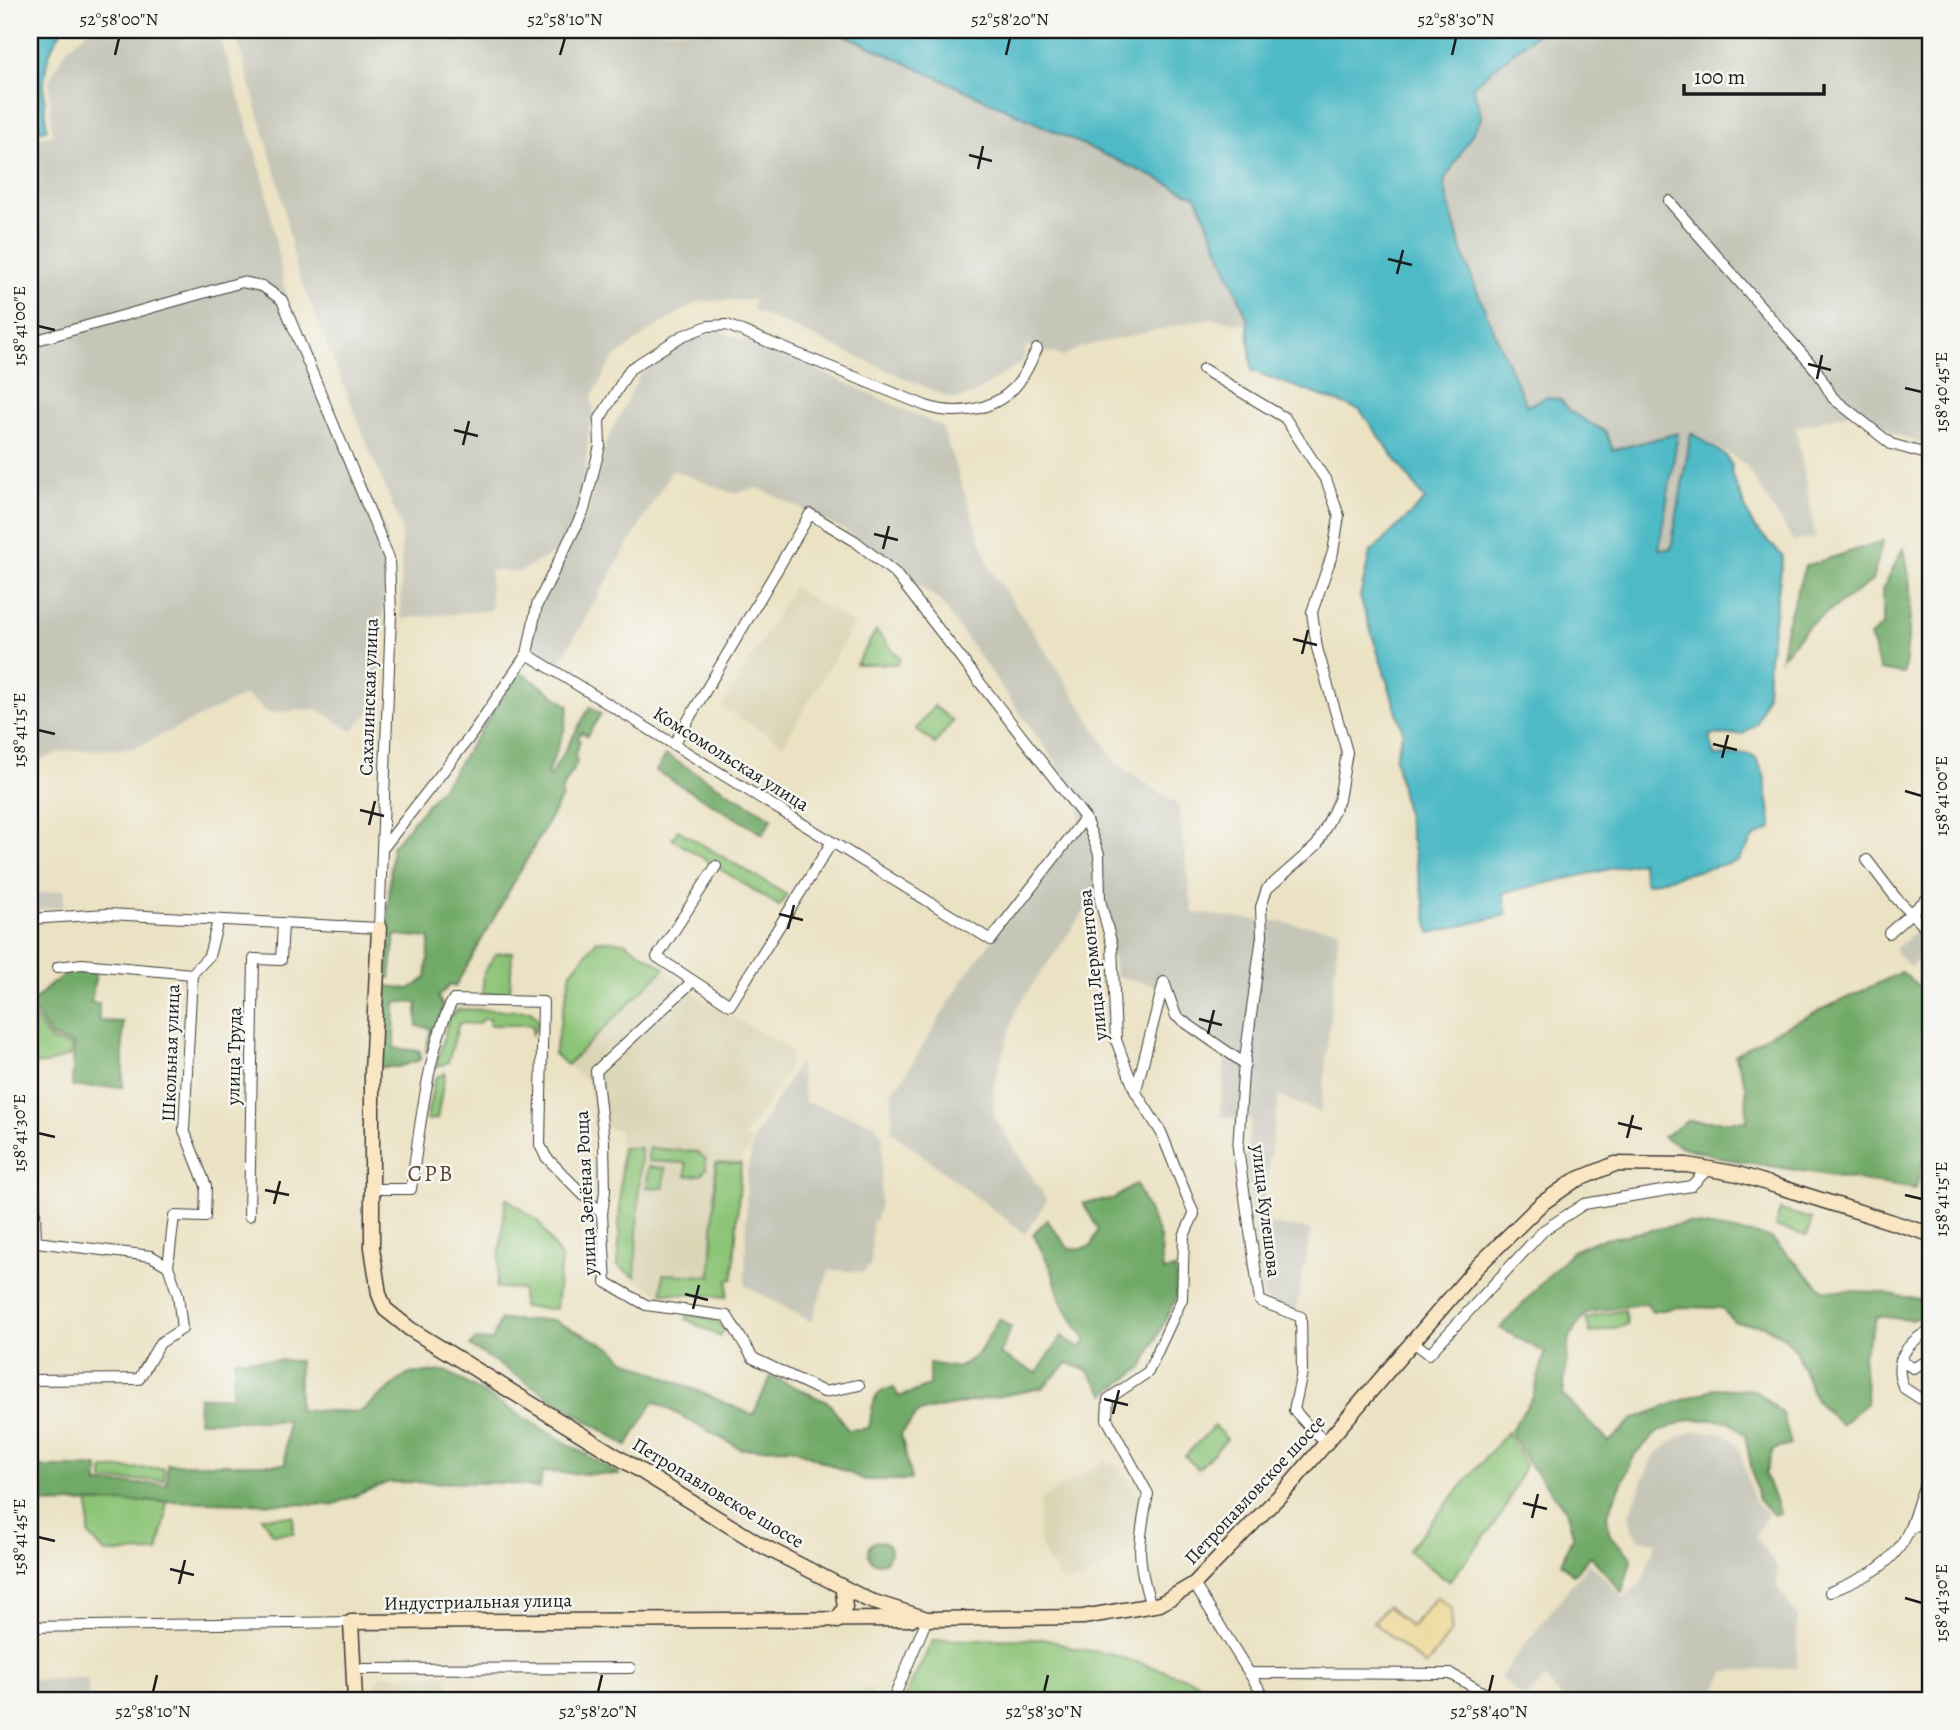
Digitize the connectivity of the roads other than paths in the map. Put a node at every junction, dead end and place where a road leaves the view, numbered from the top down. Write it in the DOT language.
graph roads {
  1 [pos="1669,201"];
  2 [pos="30,342"];
  3 [pos="1037,349"];
  4 [pos="1203,369"];
  5 [pos="1930,455"];
  6 [pos="527,654"];
  7 [pos="674,744"];
  8 [pos="1085,817"];
  9 [pos="832,842"];
  10 [pos="384,847"];
  11 [pos="1867,860"];
  12 [pos="716,866"];
  13 [pos="1930,896"];
  14 [pos="1914,913"];
  15 [pos="30,919"];
  16 [pos="218,921"];
  17 [pos="282,924"];
  18 [pos="379,928"];
  19 [pos="1930,932"];
  20 [pos="1889,933"];
  21 [pos="58,967"];
  22 [pos="192,974"];
  23 [pos="692,981"];
  24 [pos="1245,1064"];
  25 [pos="1135,1091"];
  26 [pos="31,1160"];
  27 [pos="1708,1169"];
  28 [pos="372,1189"];
  29 [pos="602,1214"];
  30 [pos="249,1216"];
  31 [pos="1930,1234"];
  32 [pos="33,1242"];
  33 [pos="168,1266"];
  34 [pos="1930,1330"];
  35 [pos="1412,1341"];
  36 [pos="443,1349"];
  37 [pos="1930,1360"];
  38 [pos="1901,1361"];
  39 [pos="30,1380"];
  40 [pos="859,1385"];
  41 [pos="1930,1405"];
  42 [pos="1328,1443"];
  43 [pos="1930,1474"];
  44 [pos="1930,1522"];
  45 [pos="1910,1528"];
  46 [pos="831,1581"];
  47 [pos="1195,1584"];
  48 [pos="843,1592"];
  49 [pos="1830,1592"];
  50 [pos="868,1600"];
  51 [pos="1152,1606"];
  52 [pos="870,1619"];
  53 [pos="927,1619"];
  54 [pos="837,1620"];
  55 [pos="351,1622"];
  56 [pos="30,1627"];
  57 [pos="630,1668"];
  58 [pos="353,1669"];
  59 [pos="1249,1673"];
  60 [pos="355,1700"];
  61 [pos="893,1700"];
  62 [pos="1266,1700"];
  63 [pos="1496,1700"];
  1 -- 5 [label="street"];
  2 -- 10 [label="street, Сахалинская улица"];
  3 -- 6 [label="street"];
  4 -- 24 [label="street, улица Кулешова"];
  6 -- 7 [label="street, Комсомольская улица"];
  6 -- 10 [label="street"];
  7 -- 8 [label="street, улица Лермонтова"];
  7 -- 9 [label="street, Комсомольская улица"];
  8 -- 9 [label="street, Комсомольская улица"];
  8 -- 25 [label="street, улица Лермонтова"];
  9 -- 23 [label="street"];
  10 -- 18 [label="street, Сахалинская улица"];
  11 -- 14 [label="street"];
  12 -- 23 [label="street"];
  13 -- 14 [label="street"];
  14 -- 19 [label="street"];
  14 -- 20 [label="street"];
  15 -- 16 [label="street"];
  16 -- 17 [label="street"];
  16 -- 22 [label="street"];
  17 -- 18 [label="street"];
  17 -- 30 [label="street, улица Труда"];
  18 -- 28 [label="street, Сахалинская улица"];
  21 -- 22 [label="street"];
  22 -- 33 [label="street, Школьная улица"];
  23 -- 29 [label="street, улица Зелёная Роща"];
  24 -- 25 [label="street"];
  24 -- 42 [label="street, улица Кулешова"];
  25 -- 51 [label="street, улица Лермонтова"];
  26 -- 32 [label="street"];
  27 -- 31 [label="street, Петропавловское шоссе"];
  27 -- 35 [label="street, Петропавловское шоссе"];
  27 -- 35 [label="street"];
  28 -- 29 [label="street"];
  28 -- 36 [label="street, Сахалинская улица"];
  29 -- 40 [label="street, улица Зелёная Роща"];
  32 -- 33 [label="street"];
  33 -- 39 [label="street, Школьная улица"];
  34 -- 38 [label="street"];
  35 -- 42 [label="street, Петропавловское шоссе"];
  36 -- 46 [label="street, Петропавловское шоссе"];
  37 -- 38 [label="street"];
  38 -- 41 [label="street"];
  42 -- 47 [label="street, Петропавловское шоссе"];
  43 -- 45 [label="street"];
  44 -- 45 [label="street"];
  45 -- 49 [label="street"];
  46 -- 48 [label="street"];
  46 -- 50 [label="street, Петропавловское шоссе"];
  47 -- 51 [label="street, Петропавловское шоссе"];
  47 -- 59 [label="street"];
  48 -- 52 [label="street"];
  48 -- 54 [label="street"];
  50 -- 52 [label="street"];
  50 -- 53 [label="street, Петропавловское шоссе"];
  51 -- 53 [label="street, Петропавловское шоссе"];
  52 -- 53 [label="street, Индустриальная улица"];
  52 -- 54 [label="street, Индустриальная улица"];
  53 -- 61 [label="street"];
  54 -- 55 [label="street, Индустриальная улица"];
  55 -- 56 [label="street, Индустриальная улица"];
  55 -- 58 [label="street"];
  57 -- 58 [label="street"];
  58 -- 60 [label="street"];
  59 -- 62 [label="street"];
  59 -- 63 [label="street"];
}
